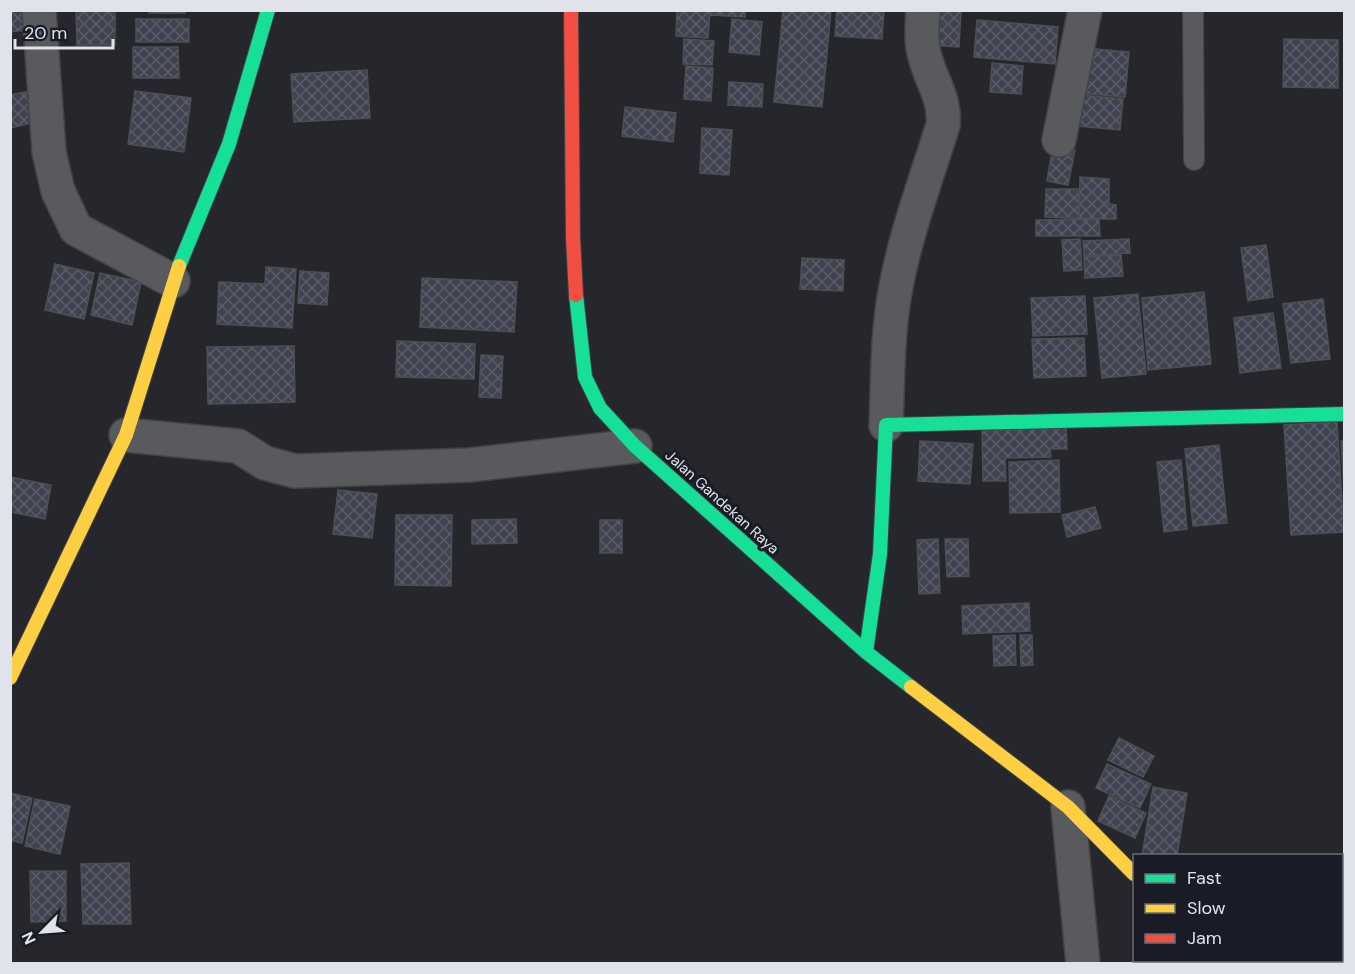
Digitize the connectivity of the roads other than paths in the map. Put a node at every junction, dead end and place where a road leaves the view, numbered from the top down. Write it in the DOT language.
graph roads {
  1 [pos="39,10"];
  2 [pos="268,10"];
  3 [pos="571,10"];
  4 [pos="923,10"];
  5 [pos="1085,10"];
  6 [pos="1193,10"];
  7 [pos="1059,140"];
  8 [pos="1194,160"];
  9 [pos="173,281"];
  10 [pos="1344,414"];
  11 [pos="886,425"];
  12 [pos="126,435"];
  13 [pos="634,446"];
  14 [pos="866,652"];
  15 [pos="10,678"];
  16 [pos="1068,807"];
  17 [pos="1133,873"];
  18 [pos="1083,963"];
  1 -- 9 [label="street"];
  2 -- 9 [label="street"];
  3 -- 13 [label="street, Jalan Gandekan Raya"];
  4 -- 11 [label="street"];
  5 -- 7 [label="street"];
  6 -- 8 [label="lane"];
  9 -- 12 [label="street"];
  10 -- 11 [label="street"];
  11 -- 14 [label="street"];
  12 -- 13 [label="street"];
  12 -- 15 [label="street"];
  13 -- 14 [label="street, Jalan Gandekan Raya"];
  14 -- 16 [label="street, Jalan Gandekan Raya"];
  16 -- 17 [label="street, Jalan Gandekan Raya"];
  16 -- 18 [label="street"];
}
